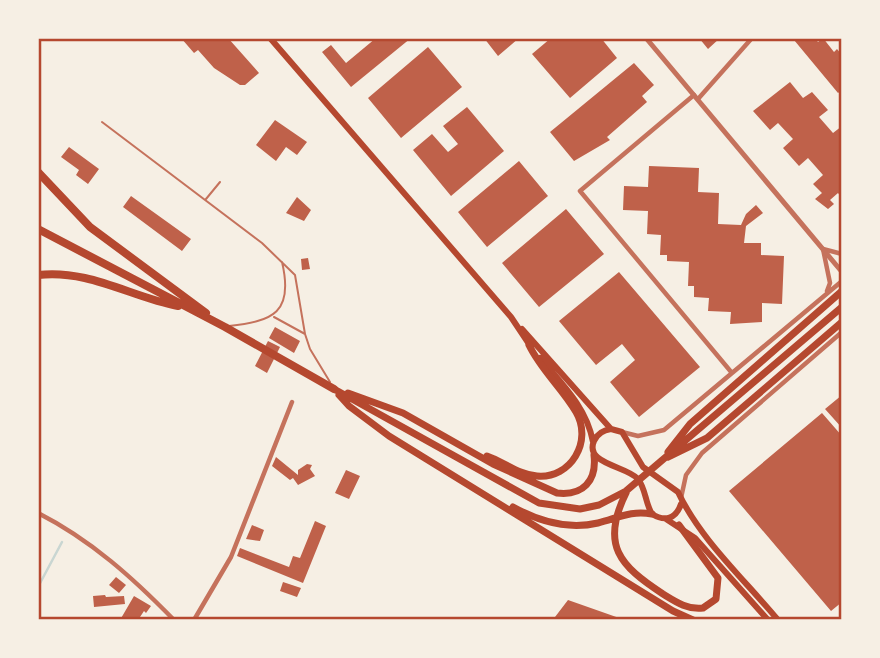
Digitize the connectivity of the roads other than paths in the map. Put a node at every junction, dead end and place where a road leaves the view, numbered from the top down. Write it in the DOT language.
graph roads {
  1 [pos="270,38"];
  2 [pos="646,38"];
  3 [pos="752,38"];
  4 [pos="696,97"];
  5 [pos="102,122"];
  6 [pos="38,172"];
  7 [pos="220,182"];
  8 [pos="205,200"];
  9 [pos="38,229"];
  10 [pos="823,249"];
  11 [pos="842,254"];
  12 [pos="282,261"];
  13 [pos="842,272"];
  14 [pos="38,275"];
  15 [pos="842,281"];
  16 [pos="842,291"];
  17 [pos="825,295"];
  18 [pos="187,307"];
  19 [pos="840,308"];
  20 [pos="273,317"];
  21 [pos="842,322"];
  22 [pos="516,323"];
  23 [pos="225,327"];
  24 [pos="842,332"];
  25 [pos="305,334"];
  26 [pos="529,345"];
  27 [pos="732,373"];
  28 [pos="334,389"];
  29 [pos="292,401"];
  30 [pos="611,429"];
  31 [pos="622,432"];
  32 [pos="593,442"];
  33 [pos="481,454"];
  34 [pos="594,455"];
  35 [pos="664,458"];
  36 [pos="628,490"];
  37 [pos="484,492"];
  38 [pos="681,501"];
  39 [pos="38,513"];
  40 [pos="652,514"];
  41 [pos="666,519"];
  42 [pos="679,525"];
  43 [pos="174,620"];
  44 [pos="194,620"];
  45 [pos="693,620"];
  46 [pos="768,620"];
  47 [pos="778,620"];
  1 -- 22 [label="main road"];
  2 -- 4 [label="street"];
  3 -- 4 [label="street"];
  4 -- 10 [label="street"];
  4 -- 27 [label="street"];
  5 -- 8 [label="lane"];
  6 -- 23 [label="highway"];
  7 -- 8 [label="lane"];
  8 -- 12 [label="lane"];
  9 -- 18 [label="highway"];
  10 -- 11 [label="street"];
  10 -- 13 [label="street"];
  10 -- 17 [label="street"];
  12 -- 20 [label="lane"];
  12 -- 25 [label="lane"];
  14 -- 18 [label="highway"];
  15 -- 17 [label="street"];
  16 -- 35 [label="highway"];
  17 -- 27 [label="street"];
  18 -- 23 [label="highway"];
  19 -- 35 [label="highway"];
  20 -- 23 [label="lane"];
  20 -- 25 [label="lane"];
  21 -- 35 [label="highway"];
  22 -- 26 [label="main road"];
  22 -- 30 [label="main road"];
  23 -- 28 [label="highway"];
  24 -- 38 [label="street"];
  25 -- 28 [label="lane"];
  26 -- 32 [label="main road"];
  26 -- 33 [label="highway"];
  27 -- 31 [label="street"];
  28 -- 33 [label="highway"];
  28 -- 36 [label="highway"];
  28 -- 37 [label="highway"];
  29 -- 44 [label="street"];
  30 -- 31 [label="main road"];
  30 -- 32 [label="main road"];
  31 -- 38 [label="main road"];
  32 -- 34 [label="main road"];
  33 -- 34 [label="highway"];
  34 -- 40 [label="main road"];
  35 -- 36 [label="highway"];
  36 -- 42 [label="highway"];
  37 -- 40 [label="highway"];
  37 -- 45 [label="highway"];
  38 -- 41 [label="main road"];
  38 -- 47 [label="main road"];
  39 -- 43 [label="street"];
  40 -- 41 [label="main road"];
  41 -- 42 [label="main road"];
  42 -- 46 [label="main road"];
}
